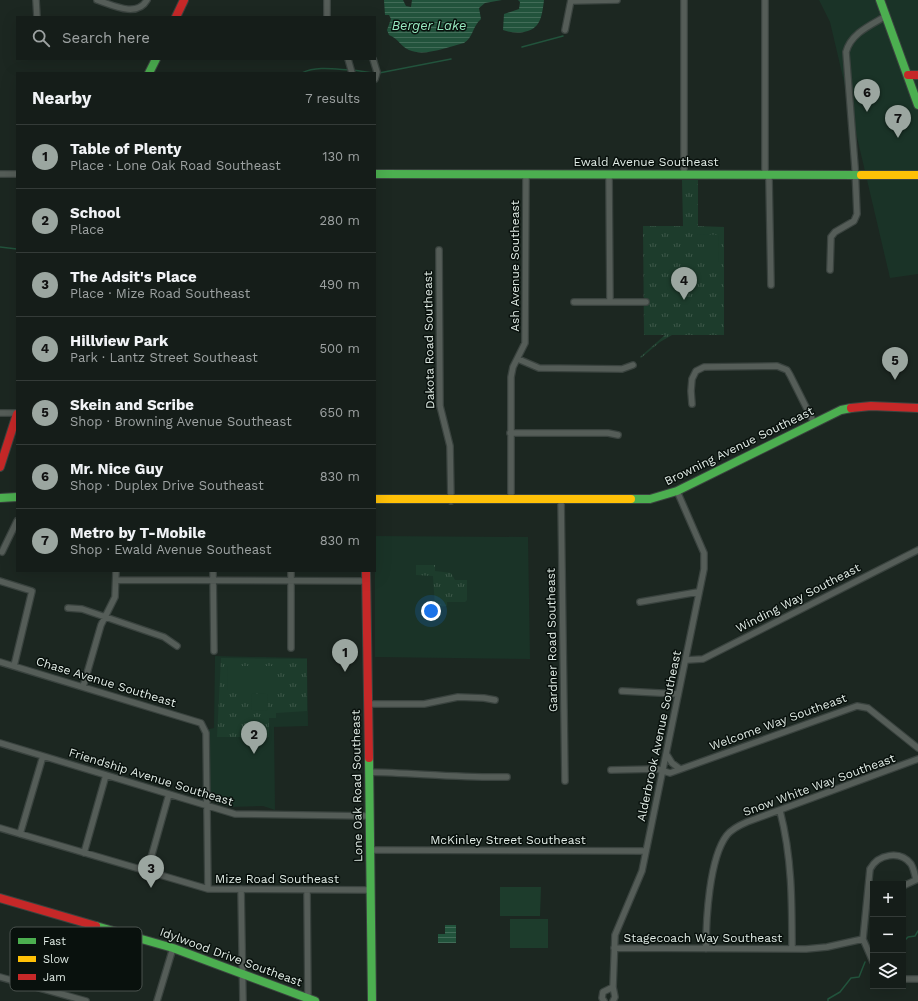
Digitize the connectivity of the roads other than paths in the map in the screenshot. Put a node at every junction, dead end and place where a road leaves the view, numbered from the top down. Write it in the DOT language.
graph roads {
  1 [pos="36,0"];
  2 [pos="97,0"];
  3 [pos="147,0"];
  4 [pos="184,0"];
  5 [pos="327,0"];
  6 [pos="571,0"];
  7 [pos="617,0"];
  8 [pos="684,0"];
  9 [pos="765,0"];
  10 [pos="880,0"];
  11 [pos="37,16"];
  12 [pos="176,16"];
  13 [pos="327,16"];
  14 [pos="886,16"];
  15 [pos="565,30"];
  16 [pos="156,60"];
  17 [pos="348,60"];
  18 [pos="373,60"];
  19 [pos="150,72"];
  20 [pos="352,72"];
  21 [pos="908,75"];
  22 [pos="918,75"];
  23 [pos="376,76"];
  24 [pos="918,105"];
  25 [pos="0,174"];
  26 [pos="16,174"];
  27 [pos="376,174"];
  28 [pos="526,174"];
  29 [pos="609,174"];
  30 [pos="684,174"];
  31 [pos="766,174"];
  32 [pos="855,174"];
  33 [pos="918,175"];
  34 [pos="439,250"];
  35 [pos="830,270"];
  36 [pos="770,285"];
  37 [pos="574,302"];
  38 [pos="610,302"];
  39 [pos="646,302"];
  40 [pos="518,359"];
  41 [pos="633,365"];
  42 [pos="692,404"];
  43 [pos="918,408"];
  44 [pos="0,413"];
  45 [pos="16,414"];
  46 [pos="16,417"];
  47 [pos="814,424"];
  48 [pos="510,433"];
  49 [pos="618,435"];
  50 [pos="0,467"];
  51 [pos="676,492"];
  52 [pos="16,497"];
  53 [pos="0,498"];
  54 [pos="561,499"];
  55 [pos="376,500"];
  56 [pos="511,500"];
  57 [pos="451,501"];
  58 [pos="16,523"];
  59 [pos="10,536"];
  60 [pos="16,538"];
  61 [pos="918,550"];
  62 [pos="2,552"];
  63 [pos="116,572"];
  64 [pos="213,572"];
  65 [pos="291,572"];
  66 [pos="366,572"];
  67 [pos="116,580"];
  68 [pos="213,581"];
  69 [pos="291,581"];
  70 [pos="367,581"];
  71 [pos="0,582"];
  72 [pos="698,592"];
  73 [pos="640,602"];
  74 [pos="68,608"];
  75 [pos="105,618"];
  76 [pos="177,646"];
  77 [pos="292,648"];
  78 [pos="214,651"];
  79 [pos="687,660"];
  80 [pos="0,662"];
  81 [pos="14,666"];
  82 [pos="83,687"];
  83 [pos="622,692"];
  84 [pos="678,694"];
  85 [pos="495,700"];
  86 [pos="368,704"];
  87 [pos="0,743"];
  88 [pos="918,748"];
  89 [pos="667,755"];
  90 [pos="43,756"];
  91 [pos="918,759"];
  92 [pos="680,769"];
  93 [pos="611,770"];
  94 [pos="663,771"];
  95 [pos="369,772"];
  96 [pos="106,775"];
  97 [pos="507,778"];
  98 [pos="565,781"];
  99 [pos="169,794"];
  100 [pos="207,806"];
  101 [pos="780,811"];
  102 [pos="369,816"];
  103 [pos="0,828"];
  104 [pos="20,834"];
  105 [pos="370,850"];
  106 [pos="645,851"];
  107 [pos="84,853"];
  108 [pos="146,872"];
  109 [pos="917,879"];
  110 [pos="906,884"];
  111 [pos="208,889"];
  112 [pos="242,889"];
  113 [pos="307,890"];
  114 [pos="370,890"];
  115 [pos="0,898"];
  116 [pos="870,900"];
  117 [pos="866,903"];
  118 [pos="100,927"];
  119 [pos="142,939"];
  120 [pos="863,940"];
  121 [pos="173,948"];
  122 [pos="614,948"];
  123 [pos="706,948"];
  124 [pos="792,949"];
  125 [pos="870,955"];
  126 [pos="243,974"];
  127 [pos="0,977"];
  128 [pos="906,979"];
  129 [pos="918,979"];
  130 [pos="10,980"];
  131 [pos="613,987"];
  132 [pos="50,991"];
  133 [pos="310,1000"];
  134 [pos="86,1001"];
  135 [pos="157,1001"];
  136 [pos="243,1001"];
  137 [pos="372,1001"];
  138 [pos="604,1001"];
  139 [pos="613,1001"];
  1 -- 11 [label="street"];
  2 -- 3 [label="street"];
  4 -- 12 [label="street"];
  5 -- 13 [label="street"];
  6 -- 7 [label="street"];
  6 -- 15 [label="street"];
  8 -- 30 [label="street"];
  9 -- 31 [label="street"];
  10 -- 14 [label="street"];
  14 -- 21 [label="street"];
  14 -- 32 [label="street"];
  16 -- 19 [label="street"];
  17 -- 20 [label="street"];
  18 -- 23 [label="street"];
  21 -- 22 [label="street"];
  21 -- 24 [label="street"];
  25 -- 26 [label="street"];
  27 -- 28 [label="street, Ewald Avenue Southeast"];
  28 -- 29 [label="street, Ewald Avenue Southeast"];
  28 -- 40 [label="street, Ash Avenue Southeast"];
  29 -- 30 [label="street, Ewald Avenue Southeast"];
  29 -- 38 [label="street"];
  30 -- 31 [label="street, Ewald Avenue Southeast"];
  31 -- 32 [label="street, Ewald Avenue Southeast"];
  31 -- 36 [label="street"];
  32 -- 33 [label="street, Ewald Avenue Southeast"];
  32 -- 35 [label="street"];
  34 -- 57 [label="street, Dakota Road Southeast"];
  37 -- 38 [label="street"];
  38 -- 39 [label="street"];
  40 -- 41 [label="street"];
  40 -- 48 [label="street, Ash Avenue Southeast"];
  42 -- 47 [label="street"];
  43 -- 47 [label="street, Browning Avenue Southeast"];
  44 -- 45 [label="street"];
  46 -- 50 [label="street"];
  47 -- 51 [label="street, Browning Avenue Southeast"];
  48 -- 49 [label="street"];
  48 -- 56 [label="street, Ash Avenue Southeast"];
  51 -- 54 [label="street, Browning Avenue Southeast"];
  51 -- 72 [label="street, Alderbrook Avenue Southeast"];
  52 -- 53 [label="street"];
  54 -- 56 [label="street, Browning Avenue Southeast"];
  54 -- 98 [label="street, Gardner Road Southeast"];
  55 -- 57 [label="street, Browning Avenue Southeast"];
  56 -- 57 [label="street, Browning Avenue Southeast"];
  58 -- 59 [label="street"];
  59 -- 60 [label="street"];
  59 -- 62 [label="street"];
  61 -- 79 [label="street, Winding Way Southeast"];
  63 -- 67 [label="street"];
  64 -- 68 [label="street"];
  65 -- 69 [label="street"];
  66 -- 70 [label="street, Lone Oak Road Southeast"];
  67 -- 68 [label="street"];
  67 -- 75 [label="street"];
  68 -- 69 [label="street"];
  68 -- 78 [label="street"];
  69 -- 70 [label="street"];
  69 -- 77 [label="street"];
  70 -- 86 [label="street, Lone Oak Road Southeast"];
  71 -- 81 [label="street"];
  72 -- 73 [label="street"];
  72 -- 79 [label="street, Alderbrook Avenue Southeast"];
  74 -- 75 [label="street"];
  75 -- 76 [label="street"];
  75 -- 82 [label="street"];
  79 -- 84 [label="street, Alderbrook Avenue Southeast"];
  80 -- 81 [label="street, Chase Avenue Southeast"];
  81 -- 82 [label="street, Chase Avenue Southeast"];
  82 -- 100 [label="street, Chase Avenue Southeast"];
  83 -- 84 [label="street"];
  84 -- 89 [label="street, Alderbrook Avenue Southeast"];
  85 -- 86 [label="street"];
  86 -- 95 [label="street, Lone Oak Road Southeast"];
  87 -- 90 [label="street, Friendship Avenue Southeast"];
  88 -- 92 [label="street, Welcome Way Southeast"];
  89 -- 92 [label="street"];
  89 -- 94 [label="street, Alderbrook Avenue Southeast"];
  90 -- 96 [label="street, Friendship Avenue Southeast"];
  90 -- 104 [label="street"];
  91 -- 101 [label="street, Snow White Way Southeast"];
  92 -- 94 [label="street, Welcome Way Southeast"];
  93 -- 94 [label="street, Welcome Way Southeast"];
  94 -- 106 [label="street, Alderbrook Avenue Southeast"];
  95 -- 97 [label="street"];
  95 -- 102 [label="street, Lone Oak Road Southeast"];
  96 -- 99 [label="street, Friendship Avenue Southeast"];
  96 -- 107 [label="street"];
  99 -- 100 [label="street, Friendship Avenue Southeast"];
  99 -- 108 [label="street"];
  100 -- 102 [label="street, Friendship Avenue Southeast"];
  100 -- 111 [label="street"];
  101 -- 123 [label="street, Snow White Way Southeast"];
  101 -- 124 [label="street"];
  102 -- 105 [label="street, Lone Oak Road Southeast"];
  103 -- 104 [label="street, Mize Road Southeast"];
  104 -- 107 [label="street, Mize Road Southeast"];
  105 -- 106 [label="street, McKinley Street Southeast"];
  105 -- 114 [label="street, Lone Oak Road Southeast"];
  106 -- 122 [label="street, Alderbrook Avenue Southeast"];
  107 -- 108 [label="street, Mize Road Southeast"];
  108 -- 111 [label="street, Mize Road Southeast"];
  109 -- 110 [label="street"];
  109 -- 117 [label="street"];
  111 -- 112 [label="street, Mize Road Southeast"];
  112 -- 113 [label="street, Mize Road Southeast"];
  112 -- 126 [label="street"];
  113 -- 114 [label="street, Mize Road Southeast"];
  113 -- 133 [label="street"];
  114 -- 137 [label="street, Lone Oak Road Southeast"];
  115 -- 118 [label="street, Idylwood Drive Southeast"];
  116 -- 117 [label="street"];
  117 -- 120 [label="street"];
  119 -- 121 [label="street, Idylwood Drive Southeast"];
  120 -- 124 [label="street, Stagecoach Way Southeast"];
  120 -- 125 [label="street"];
  121 -- 126 [label="street, Idylwood Drive Southeast"];
  121 -- 135 [label="street"];
  122 -- 123 [label="street, Stagecoach Way Southeast"];
  122 -- 131 [label="street, Alderbrook Avenue Southeast"];
  123 -- 124 [label="street, Stagecoach Way Southeast"];
  126 -- 133 [label="street, Idylwood Drive Southeast"];
  126 -- 136 [label="street"];
  127 -- 130 [label="street"];
  128 -- 129 [label="street"];
  131 -- 138 [label="street"];
  131 -- 139 [label="street, Alderbrook Avenue Southeast"];
  132 -- 134 [label="street"];
}
